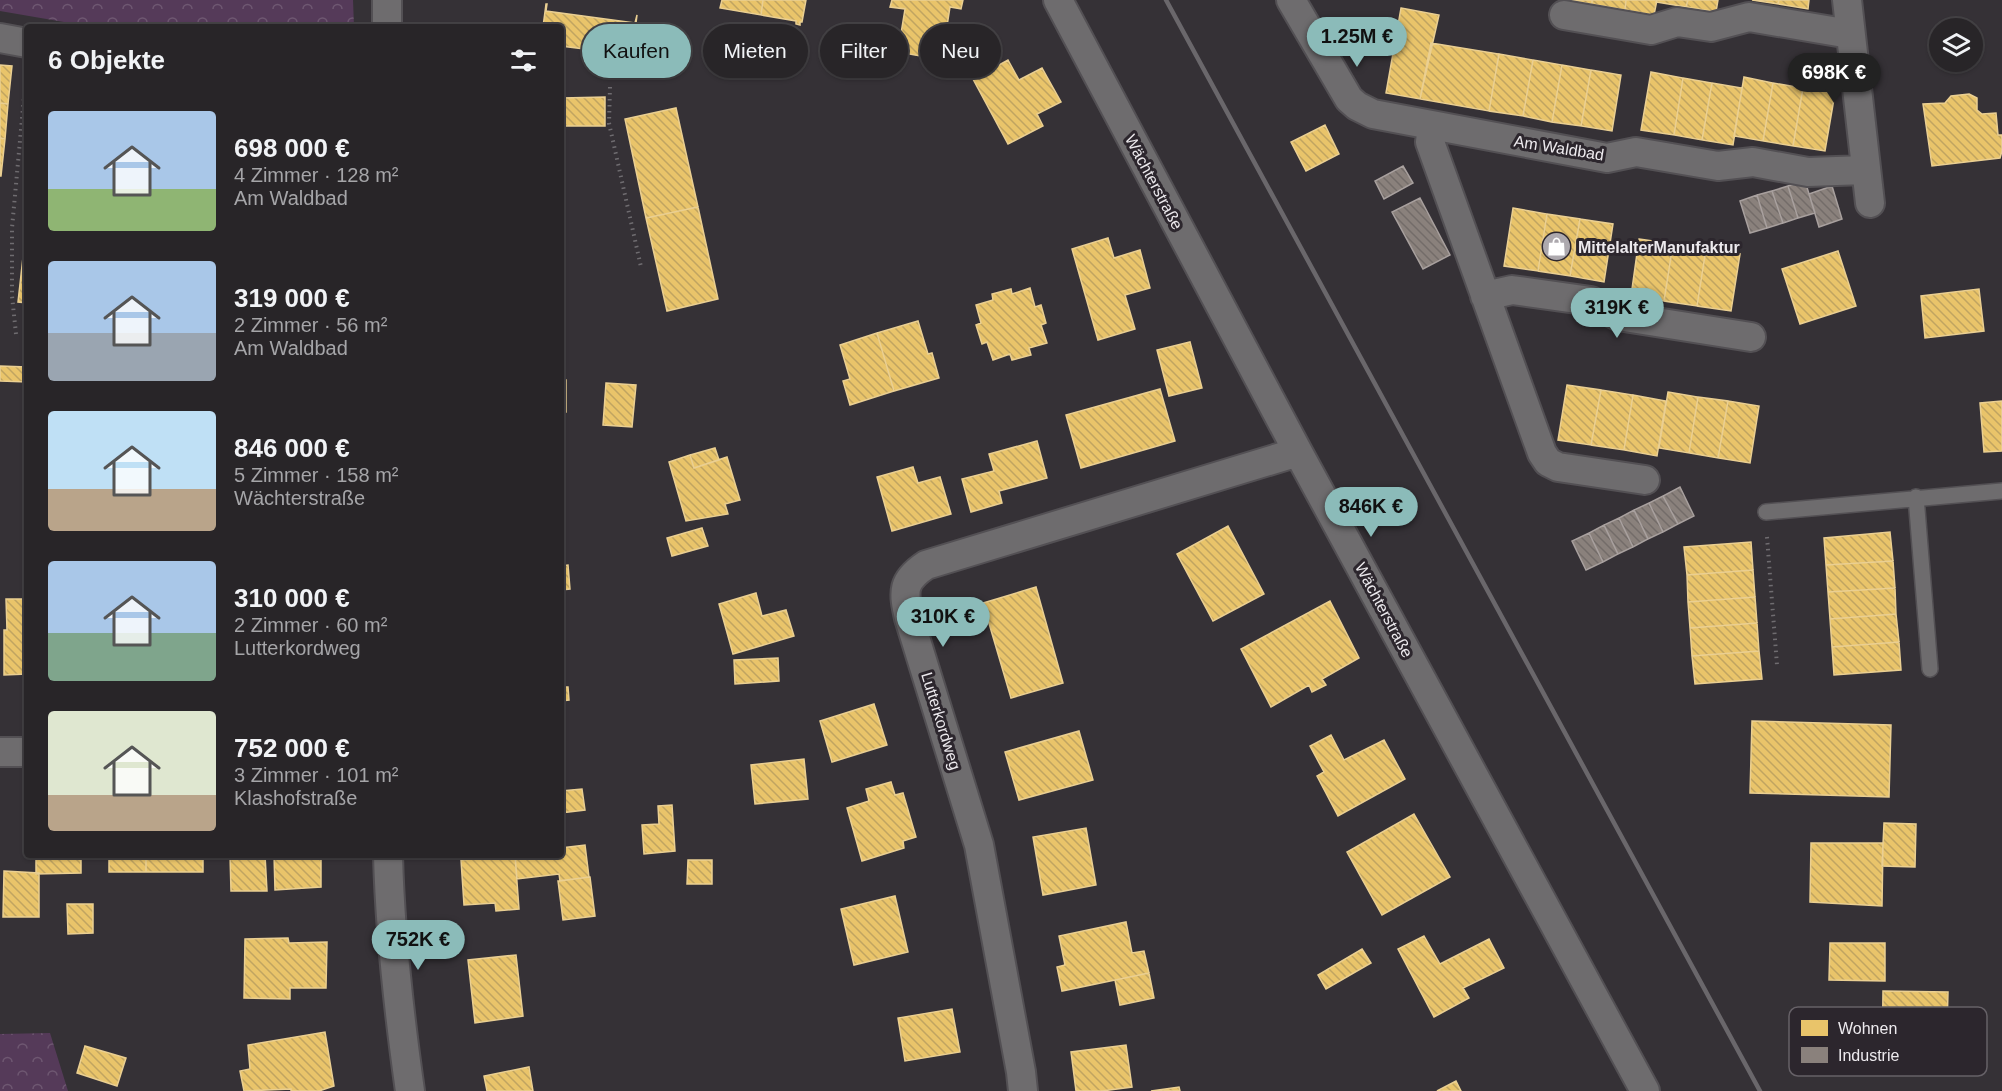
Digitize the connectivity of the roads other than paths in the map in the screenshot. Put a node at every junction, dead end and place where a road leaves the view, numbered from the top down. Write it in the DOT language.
graph roads {
  1 [pos="387,0"];
  2 [pos="1058,0"];
  3 [pos="1291,0"];
  4 [pos="1846,0"];
  5 [pos="1564,15"];
  6 [pos="387,24"];
  7 [pos="1850,34"];
  8 [pos="0,38"];
  9 [pos="24,42"];
  10 [pos="1432,126"];
  11 [pos="1865,170"];
  12 [pos="1870,203"];
  13 [pos="1485,296"];
  14 [pos="1751,337"];
  15 [pos="1298,452"];
  16 [pos="1645,480"];
  17 [pos="2002,491"];
  18 [pos="1916,497"];
  19 [pos="1766,512"];
  20 [pos="1930,669"];
  21 [pos="0,752"];
  22 [pos="24,752"];
  23 [pos="388,858"];
  24 [pos="410,1091"];
  25 [pos="1023,1091"];
  26 [pos="1645,1091"];
  1 -- 6 [label="street"];
  2 -- 15 [label="street, Wächterstraße"];
  3 -- 10 [label="street, Am Waldbad"];
  4 -- 7 [label="street"];
  5 -- 7 [label="street"];
  7 -- 11 [label="street"];
  8 -- 9 [label="street"];
  10 -- 11 [label="street, Am Waldbad"];
  10 -- 13 [label="street"];
  11 -- 12 [label="street"];
  13 -- 14 [label="street"];
  13 -- 16 [label="street"];
  15 -- 25 [label="street, Lutterkordweg"];
  15 -- 26 [label="street, Wächterstraße"];
  17 -- 18 [label="lane"];
  18 -- 19 [label="lane"];
  18 -- 20 [label="lane"];
  21 -- 22 [label="street"];
  23 -- 24 [label="street"];
}
